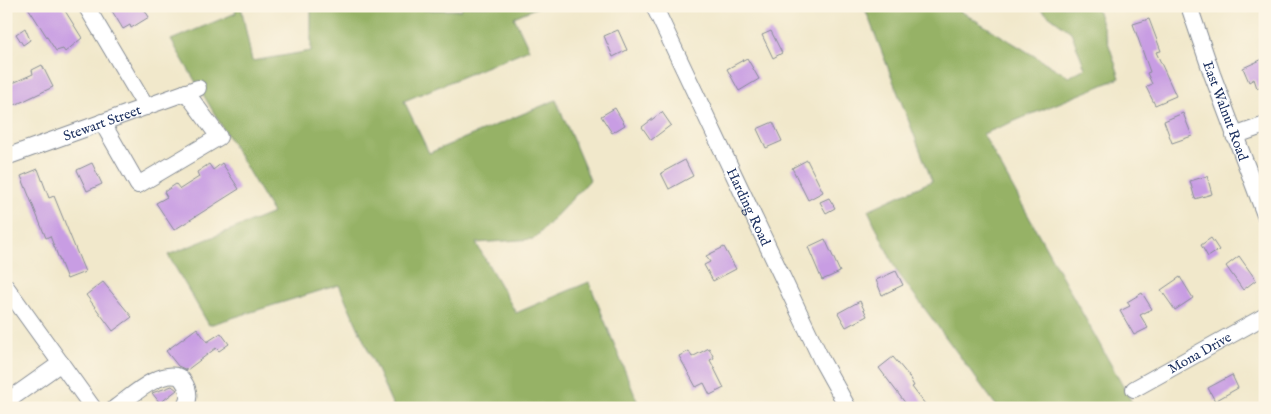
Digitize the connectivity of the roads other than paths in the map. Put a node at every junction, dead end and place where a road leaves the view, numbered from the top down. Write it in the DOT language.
graph roads {
  1 [pos="86,6"];
  2 [pos="654,6"];
  3 [pos="1190,6"];
  4 [pos="146,107"];
  5 [pos="102,122"];
  6 [pos="1265,125"];
  7 [pos="1234,136"];
  8 [pos="6,157"];
  9 [pos="1265,215"];
  10 [pos="6,287"];
  11 [pos="1265,316"];
  12 [pos="61,364"];
  13 [pos="1134,389"];
  14 [pos="6,402"];
  15 [pos="93,408"];
  16 [pos="115,408"];
  17 [pos="184,408"];
  18 [pos="848,408"];
  1 -- 4 [label="street"];
  2 -- 18 [label="street, Harding Road"];
  3 -- 7 [label="street, East Walnut Road"];
  4 -- 5 [label="street, Stewart Street"];
  4 -- 5 [label="street, Stewart Street"];
  5 -- 8 [label="street, Stewart Street"];
  6 -- 7 [label="street"];
  7 -- 9 [label="street, East Walnut Road"];
  10 -- 12 [label="street"];
  11 -- 13 [label="street, Mona Drive"];
  12 -- 14 [label="street"];
  12 -- 15 [label="street"];
  16 -- 17 [label="street"];
}
